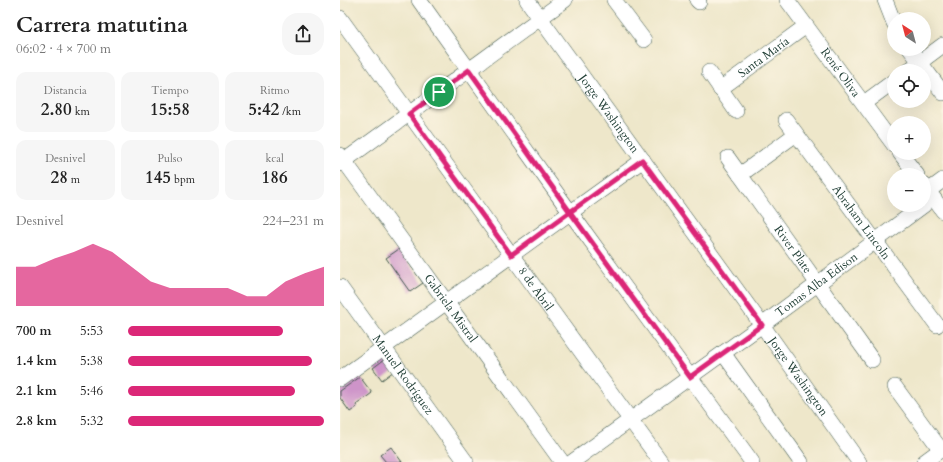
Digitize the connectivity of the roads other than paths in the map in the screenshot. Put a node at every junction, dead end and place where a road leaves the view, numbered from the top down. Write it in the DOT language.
graph roads {
  1 [pos="418,0"];
  2 [pos="527,0"];
  3 [pos="565,0"];
  4 [pos="614,0"];
  5 [pos="787,0"];
  6 [pos="885,0"];
  7 [pos="890,12"];
  8 [pos="340,18"];
  9 [pos="540,18"];
  10 [pos="806,26"];
  11 [pos="644,40"];
  12 [pos="943,46"];
  13 [pos="915,56"];
  14 [pos="920,62"];
  15 [pos="917,64"];
  16 [pos="469,70"];
  17 [pos="709,72"];
  18 [pos="887,86"];
  19 [pos="720,89"];
  20 [pos="943,92"];
  21 [pos="864,103"];
  22 [pos="736,111"];
  23 [pos="409,114"];
  24 [pos="786,120"];
  25 [pos="796,134"];
  26 [pos="887,135"];
  27 [pos="728,158"];
  28 [pos="341,160"];
  29 [pos="642,160"];
  30 [pos="905,160"];
  31 [pos="912,168"];
  32 [pos="740,175"];
  33 [pos="943,180"];
  34 [pos="931,193"];
  35 [pos="931,200"];
  36 [pos="943,211"];
  37 [pos="570,212"];
  38 [pos="909,212"];
  39 [pos="875,241"];
  40 [pos="511,255"];
  41 [pos="818,284"];
  42 [pos="340,288"];
  43 [pos="446,302"];
  44 [pos="762,325"];
  45 [pos="937,325"];
  46 [pos="383,348"];
  47 [pos="723,353"];
  48 [pos="872,360"];
  49 [pos="690,377"];
  50 [pos="340,379"];
  51 [pos="895,387"];
  52 [pos="630,420"];
  53 [pos="942,449"];
  54 [pos="466,462"];
  55 [pos="562,462"];
  56 [pos="572,462"];
  57 [pos="661,462"];
  58 [pos="752,462"];
  59 [pos="801,462"];
  60 [pos="859,462"];
  61 [pos="924,462"];
  1 -- 16 [label="street"];
  2 -- 9 [label="street, Jorge Washington"];
  3 -- 9 [label="street"];
  4 -- 11 [label="street"];
  5 -- 10 [label="street, René Oliva"];
  6 -- 7 [label="street"];
  8 -- 23 [label="street, 8 de Abril"];
  9 -- 16 [label="street"];
  9 -- 29 [label="street, Jorge Washington"];
  10 -- 19 [label="street, Santa María"];
  10 -- 21 [label="street, René Oliva"];
  12 -- 14 [label="street"];
  13 -- 14 [label="street"];
  14 -- 15 [label="street"];
  14 -- 20 [label="street"];
  16 -- 23 [label="street"];
  16 -- 37 [label="street"];
  17 -- 19 [label="street"];
  18 -- 21 [label="street"];
  19 -- 22 [label="street"];
  21 -- 26 [label="street, René Oliva"];
  23 -- 28 [label="street"];
  23 -- 40 [label="street, 8 de Abril"];
  24 -- 25 [label="street, Abraham Lincoln"];
  25 -- 32 [label="street"];
  25 -- 39 [label="street, Abraham Lincoln"];
  27 -- 32 [label="street, River Plate"];
  28 -- 43 [label="street, Gabriela Mistral"];
  29 -- 37 [label="street"];
  29 -- 44 [label="street, Jorge Washington"];
  30 -- 31 [label="street"];
  32 -- 41 [label="street, River Plate"];
  33 -- 34 [label="street, Tomas Alba Edison"];
  35 -- 36 [label="street"];
  37 -- 40 [label="street"];
  37 -- 49 [label="street"];
  38 -- 39 [label="street, Tomas Alba Edison"];
  39 -- 41 [label="street, Tomas Alba Edison"];
  39 -- 45 [label="street, Abraham Lincoln"];
  40 -- 43 [label="street"];
  40 -- 52 [label="street, 8 de Abril"];
  41 -- 44 [label="street, Tomas Alba Edison"];
  41 -- 48 [label="street, River Plate"];
  42 -- 46 [label="street, Manuel Rodríguez"];
  43 -- 46 [label="street"];
  43 -- 55 [label="street, Gabriela Mistral"];
  44 -- 47 [label="street, Tomas Alba Edison"];
  44 -- 60 [label="street, Jorge Washington"];
  46 -- 50 [label="street"];
  46 -- 54 [label="street, Manuel Rodríguez"];
  47 -- 49 [label="street, Tomas Alba Edison"];
  47 -- 59 [label="street"];
  49 -- 52 [label="street, Tomas Alba Edison"];
  49 -- 58 [label="street"];
  51 -- 53 [label="street"];
  52 -- 56 [label="street, Tomas Alba Edison"];
  52 -- 57 [label="street, 8 de Abril"];
  53 -- 61 [label="street"];
}
